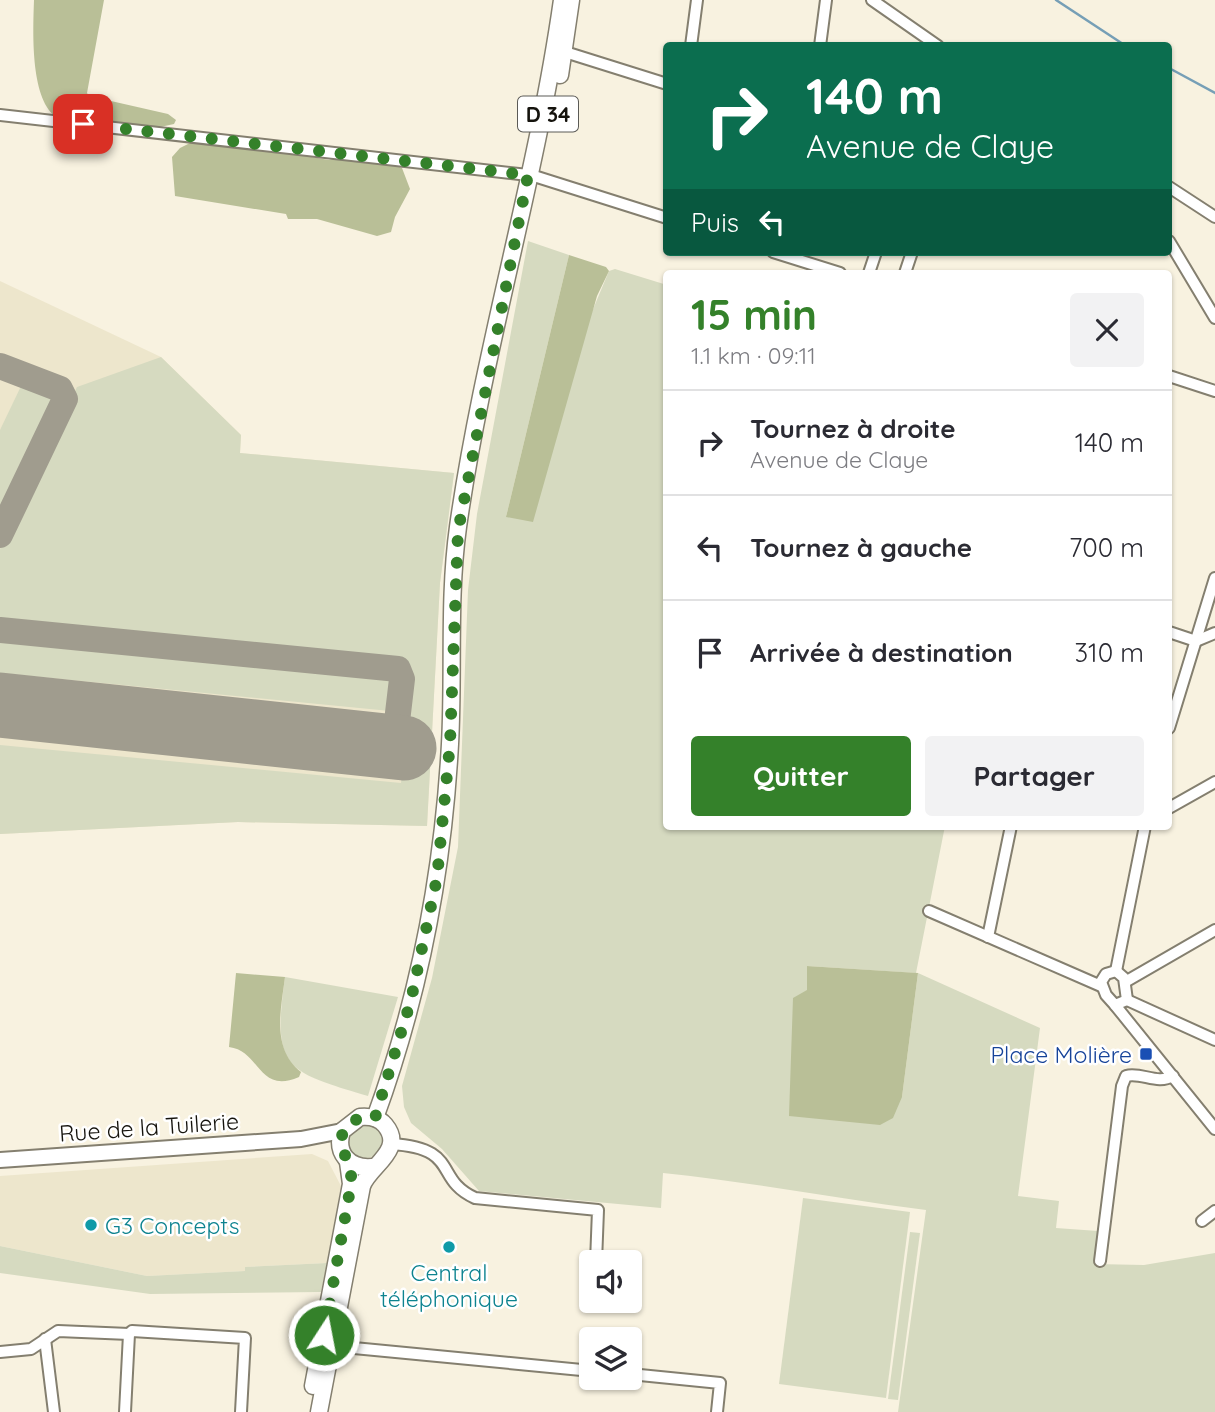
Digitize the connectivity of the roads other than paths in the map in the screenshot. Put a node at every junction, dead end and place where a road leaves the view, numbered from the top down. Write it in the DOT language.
graph roads {
  1 [pos="562,0"];
  2 [pos="571,0"];
  3 [pos="697,0"];
  4 [pos="826,0"];
  5 [pos="872,0"];
  6 [pos="692,42"];
  7 [pos="821,42"];
  8 [pos="932,42"];
  9 [pos="565,52"];
  10 [pos="663,83"];
  11 [pos="0,116"];
  12 [pos="531,176"];
  13 [pos="1172,192"];
  14 [pos="663,217"];
  15 [pos="1215,217"];
  16 [pos="1172,245"];
  17 [pos="786,256"];
  18 [pos="830,270"];
  19 [pos="1215,318"];
  20 [pos="1172,377"];
  21 [pos="1215,391"];
  22 [pos="1215,578"];
  23 [pos="1172,633"];
  24 [pos="1215,633"];
  25 [pos="1196,641"];
  26 [pos="1172,718"];
  27 [pos="1215,782"];
  28 [pos="1172,806"];
  29 [pos="1010,830"];
  30 [pos="1144,830"];
  31 [pos="929,911"];
  32 [pos="1215,929"];
  33 [pos="988,937"];
  34 [pos="1116,971"];
  35 [pos="1125,982"];
  36 [pos="1101,986"];
  37 [pos="1123,1002"];
  38 [pos="1215,1040"];
  39 [pos="1173,1076"];
  40 [pos="375,1118"];
  41 [pos="1215,1129"];
  42 [pos="342,1130"];
  43 [pos="301,1139"];
  44 [pos="391,1144"];
  45 [pos="345,1158"];
  46 [pos="0,1160"];
  47 [pos="372,1167"];
  48 [pos="1215,1211"];
  49 [pos="1202,1221"];
  50 [pos="596,1250"];
  51 [pos="1100,1261"];
  52 [pos="129,1334"];
  53 [pos="45,1339"];
  54 [pos="333,1346"];
  55 [pos="0,1352"];
  56 [pos="579,1370"];
  57 [pos="642,1375"];
  58 [pos="54,1412"];
  59 [pos="125,1412"];
  60 [pos="241,1412"];
  61 [pos="308,1412"];
  62 [pos="318,1412"];
  63 [pos="717,1412"];
  1 -- 9 [label="street"];
  1 -- 12 [label="main road, D 34"];
  2 -- 9 [label="main road, D 34"];
  3 -- 6 [label="street"];
  4 -- 7 [label="street"];
  5 -- 8 [label="street"];
  9 -- 10 [label="street"];
  9 -- 12 [label="main road, D 34"];
  11 -- 12 [label="street"];
  12 -- 14 [label="street"];
  12 -- 40 [label="main road, D 34"];
  13 -- 15 [label="street"];
  16 -- 19 [label="street"];
  17 -- 18 [label="street"];
  20 -- 21 [label="street"];
  22 -- 25 [label="street"];
  23 -- 25 [label="street"];
  24 -- 25 [label="street"];
  25 -- 26 [label="street"];
  27 -- 28 [label="street"];
  29 -- 33 [label="street"];
  30 -- 34 [label="street"];
  31 -- 33 [label="street"];
  32 -- 35 [label="street"];
  33 -- 36 [label="street"];
  34 -- 35 [label="street"];
  34 -- 36 [label="street"];
  35 -- 37 [label="street"];
  36 -- 37 [label="street"];
  37 -- 38 [label="street"];
  37 -- 39 [label="street"];
  39 -- 41 [label="street"];
  39 -- 51 [label="street"];
  40 -- 42 [label="main road"];
  40 -- 44 [label="main road"];
  42 -- 43 [label="street, Rue de la Tuilerie"];
  42 -- 45 [label="main road"];
  43 -- 45 [label="street, Rue de la Tuilerie"];
  43 -- 46 [label="street, Rue de la Tuilerie"];
  44 -- 47 [label="main road"];
  44 -- 50 [label="street"];
  45 -- 47 [label="main road"];
  45 -- 61 [label="main road"];
  47 -- 54 [label="main road"];
  48 -- 49 [label="street"];
  52 -- 53 [label="street"];
  52 -- 59 [label="street"];
  52 -- 60 [label="street"];
  53 -- 55 [label="street"];
  53 -- 58 [label="street"];
  54 -- 56 [label="street"];
  54 -- 62 [label="main road"];
  57 -- 63 [label="street"];
}
